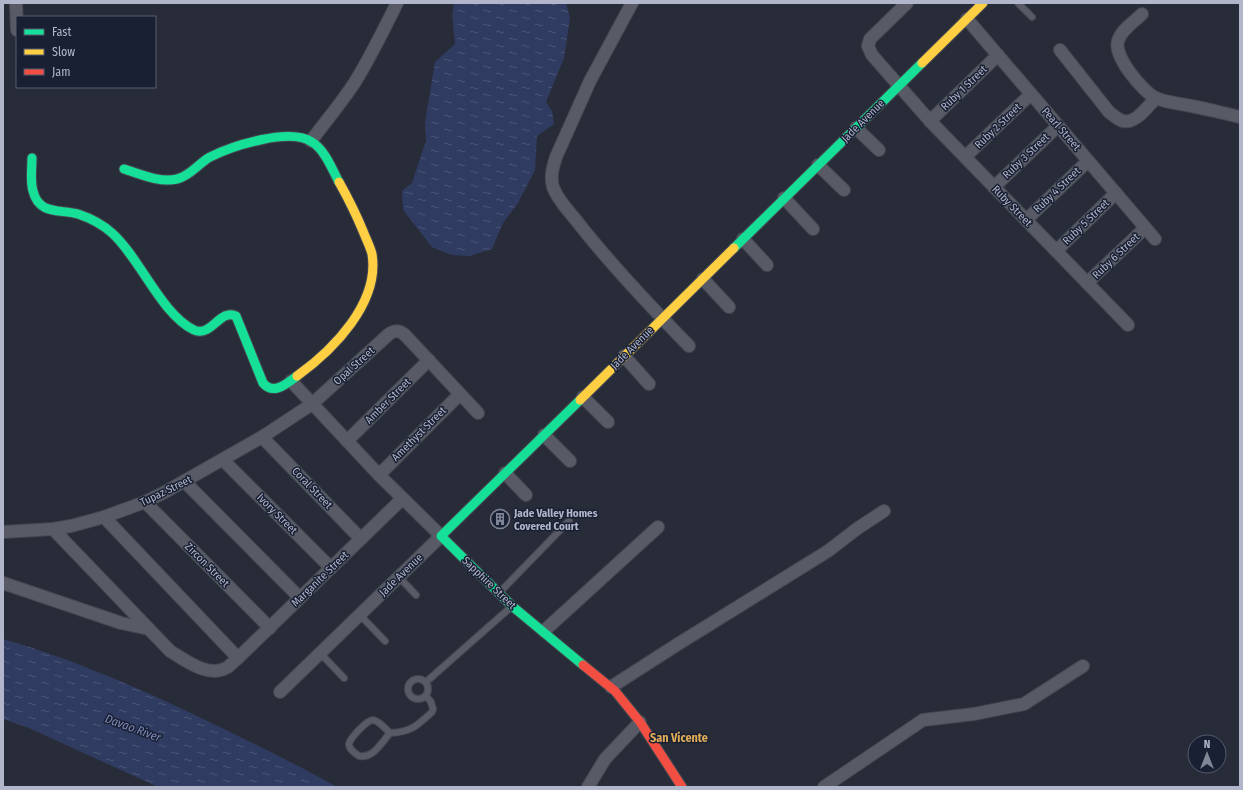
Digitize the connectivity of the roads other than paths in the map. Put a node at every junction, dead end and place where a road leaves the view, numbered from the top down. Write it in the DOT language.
graph roads {
  1 [pos="16,3"];
  2 [pos="398,3"];
  3 [pos="632,3"];
  4 [pos="907,3"];
  5 [pos="983,3"];
  6 [pos="1018,3"];
  7 [pos="1142,14"];
  8 [pos="16,16"];
  9 [pos="1032,17"];
  10 [pos="967,19"];
  11 [pos="1060,50"];
  12 [pos="998,56"];
  13 [pos="899,86"];
  14 [pos="1031,94"];
  15 [pos="1156,98"];
  16 [pos="1240,117"];
  17 [pos="930,120"];
  18 [pos="1058,126"];
  19 [pos="856,128"];
  20 [pos="311,140"];
  21 [pos="879,150"];
  22 [pos="965,157"];
  23 [pos="32,158"];
  24 [pos="1088,161"];
  25 [pos="818,165"];
  26 [pos="124,169"];
  27 [pos="994,187"];
  28 [pos="844,190"];
  29 [pos="1116,193"];
  30 [pos="784,198"];
  31 [pos="1026,220"];
  32 [pos="1145,228"];
  33 [pos="813,230"];
  34 [pos="743,239"];
  35 [pos="1155,239"];
  36 [pos="1056,251"];
  37 [pos="767,265"];
  38 [pos="703,279"];
  39 [pos="1087,283"];
  40 [pos="729,306"];
  41 [pos="662,318"];
  42 [pos="1128,325"];
  43 [pos="689,346"];
  44 [pos="624,356"];
  45 [pos="429,360"];
  46 [pos="291,381"];
  47 [pos="649,384"];
  48 [pos="460,394"];
  49 [pos="583,397"];
  50 [pos="312,404"];
  51 [pos="478,413"];
  52 [pos="608,422"];
  53 [pos="544,434"];
  54 [pos="262,437"];
  55 [pos="347,442"];
  56 [pos="223,460"];
  57 [pos="570,461"];
  58 [pos="504,473"];
  59 [pos="379,475"];
  60 [pos="185,482"];
  61 [pos="526,495"];
  62 [pos="402,499"];
  63 [pos="145,502"];
  64 [pos="884,511"];
  65 [pos="104,517"];
  66 [pos="569,521"];
  67 [pos="658,526"];
  68 [pos="53,529"];
  69 [pos="3,532"];
  70 [pos="442,536"];
  71 [pos="361,539"];
  72 [pos="331,568"];
  73 [pos="399,577"];
  74 [pos="3,583"];
  75 [pos="498,593"];
  76 [pos="416,595"];
  77 [pos="300,598"];
  78 [pos="512,606"];
  79 [pos="360,615"];
  80 [pos="270,628"];
  81 [pos="149,629"];
  82 [pos="544,631"];
  83 [pos="385,641"];
  84 [pos="320,653"];
  85 [pos="238,658"];
  86 [pos="1083,666"];
  87 [pos="344,678"];
  88 [pos="426,682"];
  89 [pos="611,687"];
  90 [pos="280,692"];
  91 [pos="426,696"];
  92 [pos="640,722"];
  93 [pos="390,733"];
  94 [pos="588,787"];
  95 [pos="682,787"];
  96 [pos="824,787"];
  1 -- 8 [label="street"];
  2 -- 20 [label="street"];
  3 -- 41 [label="street"];
  4 -- 13 [label="street, Ruby Street"];
  5 -- 10 [label="street, Jade Avenue"];
  6 -- 9 [label="lane"];
  7 -- 15 [label="street"];
  10 -- 12 [label="street, Pearl Street"];
  10 -- 13 [label="street, Jade Avenue"];
  11 -- 15 [label="street"];
  12 -- 14 [label="street, Pearl Street"];
  12 -- 17 [label="street, Ruby 1 Street"];
  13 -- 17 [label="street, Ruby Street"];
  13 -- 19 [label="street, Jade Avenue"];
  14 -- 18 [label="street, Pearl Street"];
  14 -- 22 [label="street, Ruby 2 Street"];
  15 -- 16 [label="street"];
  17 -- 22 [label="street, Ruby Street"];
  18 -- 24 [label="street, Pearl Street"];
  18 -- 27 [label="street, Ruby 3 Street"];
  19 -- 21 [label="street"];
  19 -- 25 [label="street, Jade Avenue"];
  20 -- 26 [label="street"];
  20 -- 46 [label="street"];
  22 -- 27 [label="street, Ruby Street"];
  23 -- 46 [label="street"];
  24 -- 29 [label="street, Pearl Street"];
  24 -- 31 [label="street, Ruby 4 Street"];
  25 -- 28 [label="street"];
  25 -- 30 [label="street, Jade Avenue"];
  27 -- 31 [label="street, Ruby Street"];
  29 -- 32 [label="street, Pearl Street"];
  29 -- 36 [label="street, Ruby 5 Street"];
  30 -- 33 [label="street"];
  30 -- 34 [label="street, Jade Avenue"];
  31 -- 36 [label="street, Ruby Street"];
  32 -- 35 [label="street, Pearl Street"];
  32 -- 39 [label="street, Ruby 6 Street"];
  34 -- 37 [label="street"];
  34 -- 38 [label="street, Jade Avenue"];
  36 -- 39 [label="street, Ruby Street"];
  38 -- 40 [label="street"];
  38 -- 41 [label="street, Jade Avenue"];
  39 -- 42 [label="street, Ruby Street"];
  41 -- 43 [label="street"];
  41 -- 44 [label="street, Jade Avenue"];
  44 -- 47 [label="street"];
  44 -- 49 [label="street, Jade Avenue"];
  45 -- 48 [label="street"];
  45 -- 50 [label="street, Opal Street"];
  45 -- 55 [label="street, Amber Street"];
  46 -- 50 [label="street, Sapphire Street"];
  48 -- 51 [label="street"];
  48 -- 59 [label="street, Amethyst Street"];
  49 -- 52 [label="street"];
  49 -- 53 [label="street, Jade Avenue"];
  50 -- 54 [label="street, Tupaz Street"];
  50 -- 55 [label="street, Sapphire Street"];
  53 -- 57 [label="street"];
  53 -- 58 [label="street, Jade Avenue"];
  54 -- 56 [label="street, Tupaz Street"];
  54 -- 71 [label="street, Coral Street"];
  55 -- 59 [label="street, Sapphire Street"];
  56 -- 60 [label="street, Tupaz Street"];
  56 -- 72 [label="street, Ivory Street"];
  58 -- 61 [label="street"];
  58 -- 70 [label="street, Jade Avenue"];
  59 -- 62 [label="street, Sapphire Street"];
  60 -- 63 [label="street, Tupaz Street"];
  60 -- 77 [label="street"];
  62 -- 70 [label="street, Sapphire Street"];
  62 -- 71 [label="street, Marganite Street"];
  63 -- 65 [label="street, Tupaz Street"];
  63 -- 80 [label="street, Zircon Street"];
  64 -- 89 [label="street"];
  65 -- 68 [label="street, Tupaz Street"];
  65 -- 85 [label="street"];
  66 -- 75 [label="lane"];
  67 -- 82 [label="street"];
  68 -- 69 [label="street, Tupaz Street"];
  68 -- 81 [label="street, Marganite Street"];
  70 -- 73 [label="street, Jade Avenue"];
  70 -- 75 [label="street, Sapphire Street"];
  71 -- 72 [label="street, Marganite Street"];
  72 -- 77 [label="street, Marganite Street"];
  73 -- 76 [label="lane"];
  73 -- 79 [label="street, Jade Avenue"];
  74 -- 81 [label="street"];
  75 -- 78 [label="street, Sapphire Street"];
  77 -- 80 [label="street, Marganite Street"];
  78 -- 82 [label="street, Sapphire Street"];
  78 -- 88 [label="lane"];
  79 -- 83 [label="lane"];
  79 -- 84 [label="street, Jade Avenue"];
  80 -- 85 [label="street, Marganite Street"];
  81 -- 85 [label="street, Marganite Street"];
  82 -- 89 [label="street, Sapphire Street"];
  84 -- 87 [label="lane"];
  84 -- 90 [label="street, Jade Avenue"];
  86 -- 96 [label="street"];
  88 -- 91 [label="lane"];
  88 -- 91 [label="lane"];
  89 -- 92 [label="street, Sapphire Street"];
  91 -- 93 [label="lane"];
  92 -- 94 [label="street"];
  92 -- 95 [label="street, Sapphire Street"];
  93 -- 93 [label="lane"];
}
